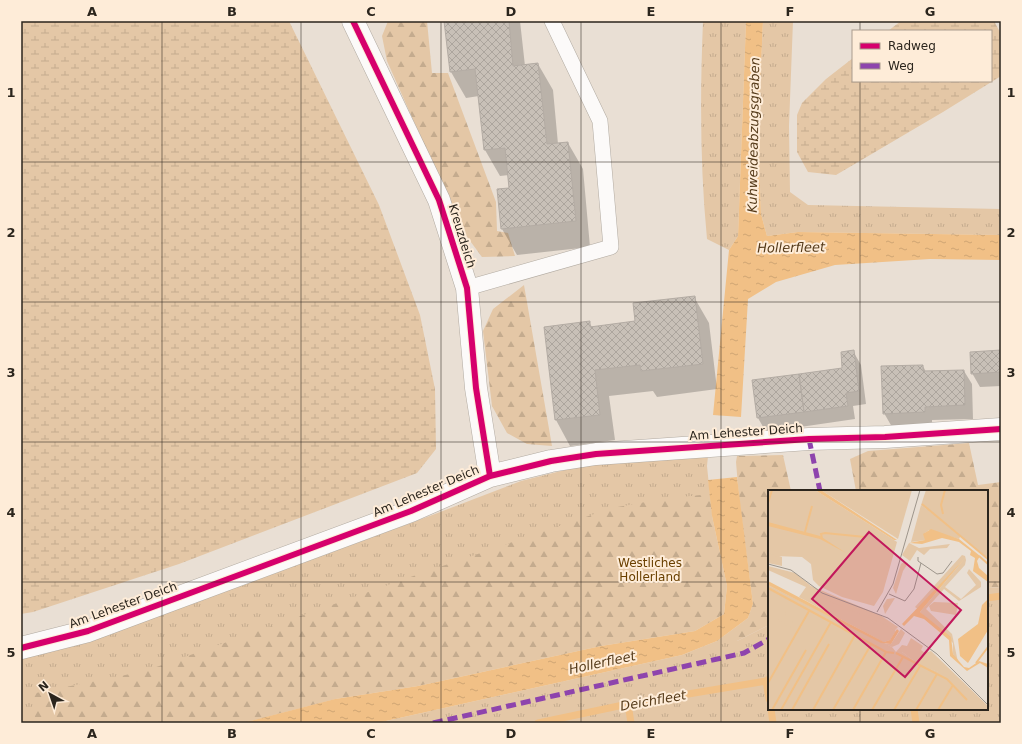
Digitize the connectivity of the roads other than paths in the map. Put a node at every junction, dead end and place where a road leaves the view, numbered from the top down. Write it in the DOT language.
graph roads {
  1 [pos="353,21"];
  2 [pos="552,21"];
  3 [pos="466,288"];
  4 [pos="1001,428"];
  5 [pos="490,476"];
  6 [pos="21,648"];
  1 -- 3 [label="street, Kreuzdeich"];
  2 -- 3 [label="lane"];
  3 -- 5 [label="street, Kreuzdeich"];
  4 -- 5 [label="street, Am Lehester Deich"];
  5 -- 6 [label="street, Am Lehester Deich"];
}
